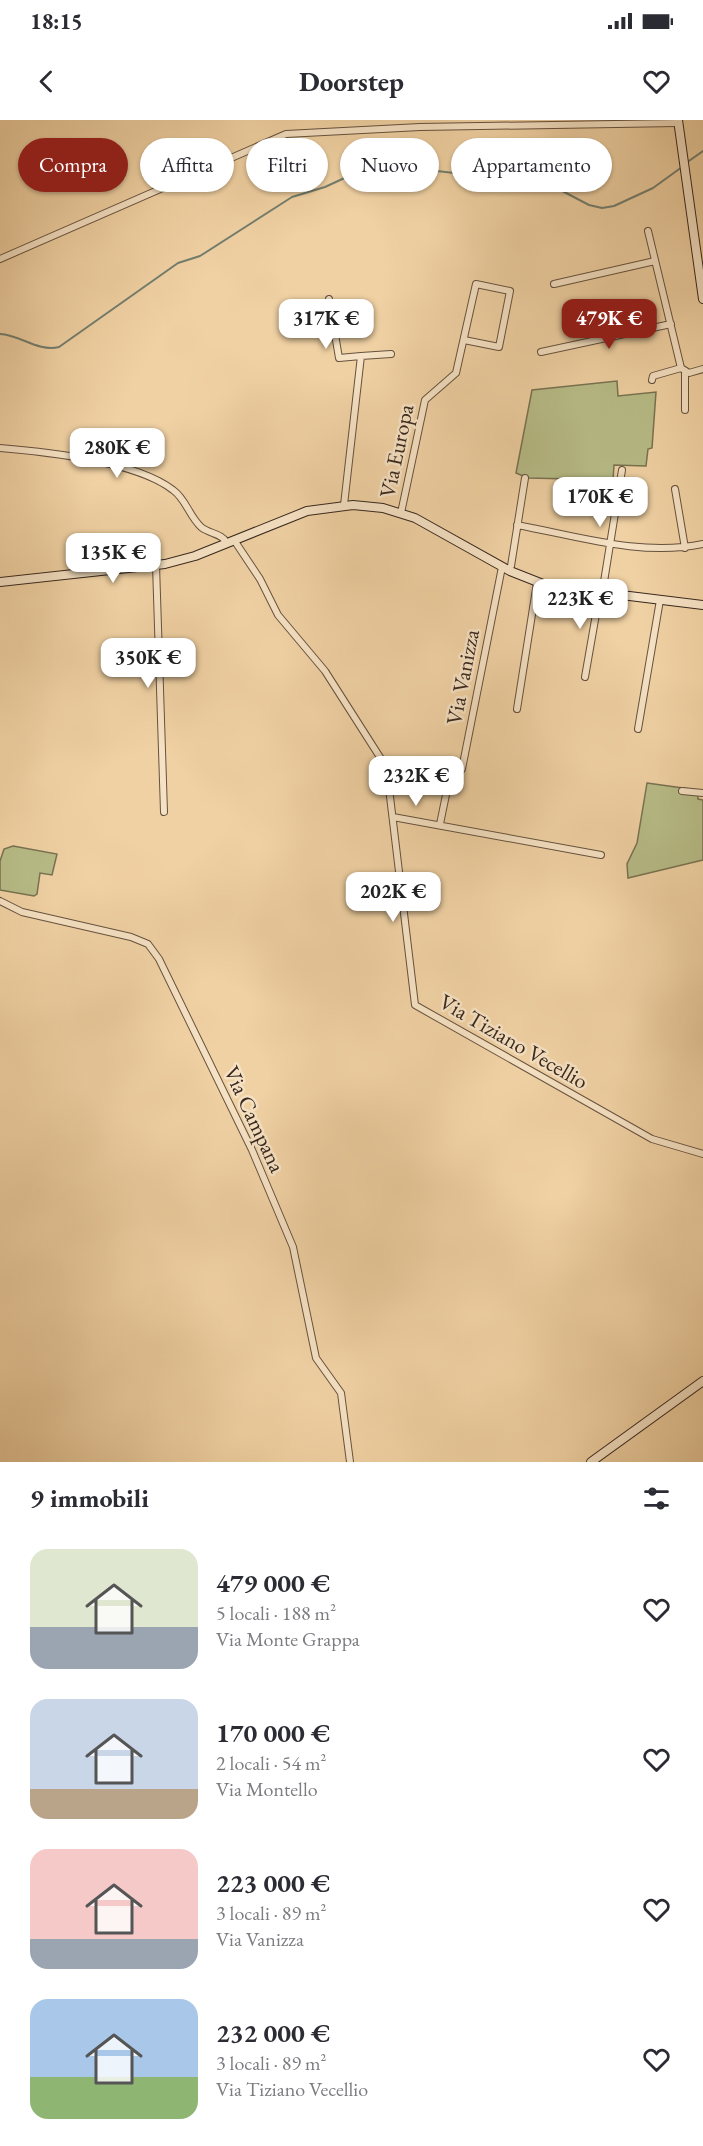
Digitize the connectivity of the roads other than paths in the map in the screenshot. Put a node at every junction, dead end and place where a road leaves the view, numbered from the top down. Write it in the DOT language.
graph roads {
  1 [pos="678,122"];
  2 [pos="648,231"];
  3 [pos="0,259"];
  4 [pos="655,261"];
  5 [pos="554,284"];
  6 [pos="329,299"];
  7 [pos="703,299"];
  8 [pos="671,324"];
  9 [pos="464,340"];
  10 [pos="542,352"];
  11 [pos="391,354"];
  12 [pos="361,356"];
  13 [pos="703,369"];
  14 [pos="683,370"];
  15 [pos="652,380"];
  16 [pos="685,410"];
  17 [pos="0,448"];
  18 [pos="622,470"];
  19 [pos="525,478"];
  20 [pos="675,489"];
  21 [pos="344,505"];
  22 [pos="401,513"];
  23 [pos="517,525"];
  24 [pos="231,542"];
  25 [pos="610,542"];
  26 [pos="703,544"];
  27 [pos="685,548"];
  28 [pos="156,565"];
  29 [pos="506,567"];
  30 [pos="0,582"];
  31 [pos="537,583"];
  32 [pos="601,593"];
  33 [pos="660,600"];
  34 [pos="703,604"];
  35 [pos="585,677"];
  36 [pos="517,709"];
  37 [pos="638,729"];
  38 [pos="682,791"];
  39 [pos="703,793"];
  40 [pos="164,812"];
  41 [pos="393,817"];
  42 [pos="440,824"];
  43 [pos="601,855"];
  44 [pos="0,901"];
  45 [pos="703,1154"];
  46 [pos="703,1382"];
  47 [pos="350,1462"];
  48 [pos="591,1462"];
  1 -- 3 [label="street"];
  1 -- 7 [label="street"];
  2 -- 4 [label="street"];
  4 -- 5 [label="street"];
  4 -- 8 [label="street"];
  6 -- 12 [label="street"];
  8 -- 10 [label="street"];
  8 -- 14 [label="street"];
  9 -- 9 [label="street, Via Europa"];
  9 -- 22 [label="street, Via Europa"];
  11 -- 12 [label="street"];
  12 -- 21 [label="street"];
  13 -- 14 [label="street"];
  14 -- 15 [label="street"];
  14 -- 16 [label="street"];
  17 -- 24 [label="street, Via Tiziano Vecellio"];
  18 -- 25 [label="street"];
  19 -- 23 [label="street, Via Vanizza"];
  20 -- 27 [label="street"];
  21 -- 22 [label="street"];
  21 -- 24 [label="street"];
  22 -- 29 [label="street"];
  23 -- 25 [label="street"];
  23 -- 29 [label="street, Via Vanizza"];
  24 -- 28 [label="street"];
  24 -- 41 [label="street, Via Tiziano Vecellio"];
  25 -- 27 [label="street"];
  25 -- 32 [label="street"];
  26 -- 27 [label="street"];
  28 -- 30 [label="street"];
  28 -- 40 [label="street"];
  29 -- 31 [label="street"];
  29 -- 42 [label="street, Via Vanizza"];
  31 -- 32 [label="street"];
  31 -- 36 [label="street"];
  32 -- 33 [label="street"];
  32 -- 35 [label="street"];
  33 -- 34 [label="street"];
  33 -- 37 [label="street"];
  38 -- 39 [label="street"];
  41 -- 42 [label="street"];
  41 -- 45 [label="street, Via Tiziano Vecellio"];
  42 -- 43 [label="street"];
  44 -- 47 [label="street, Via Campana"];
  46 -- 48 [label="street"];
}
